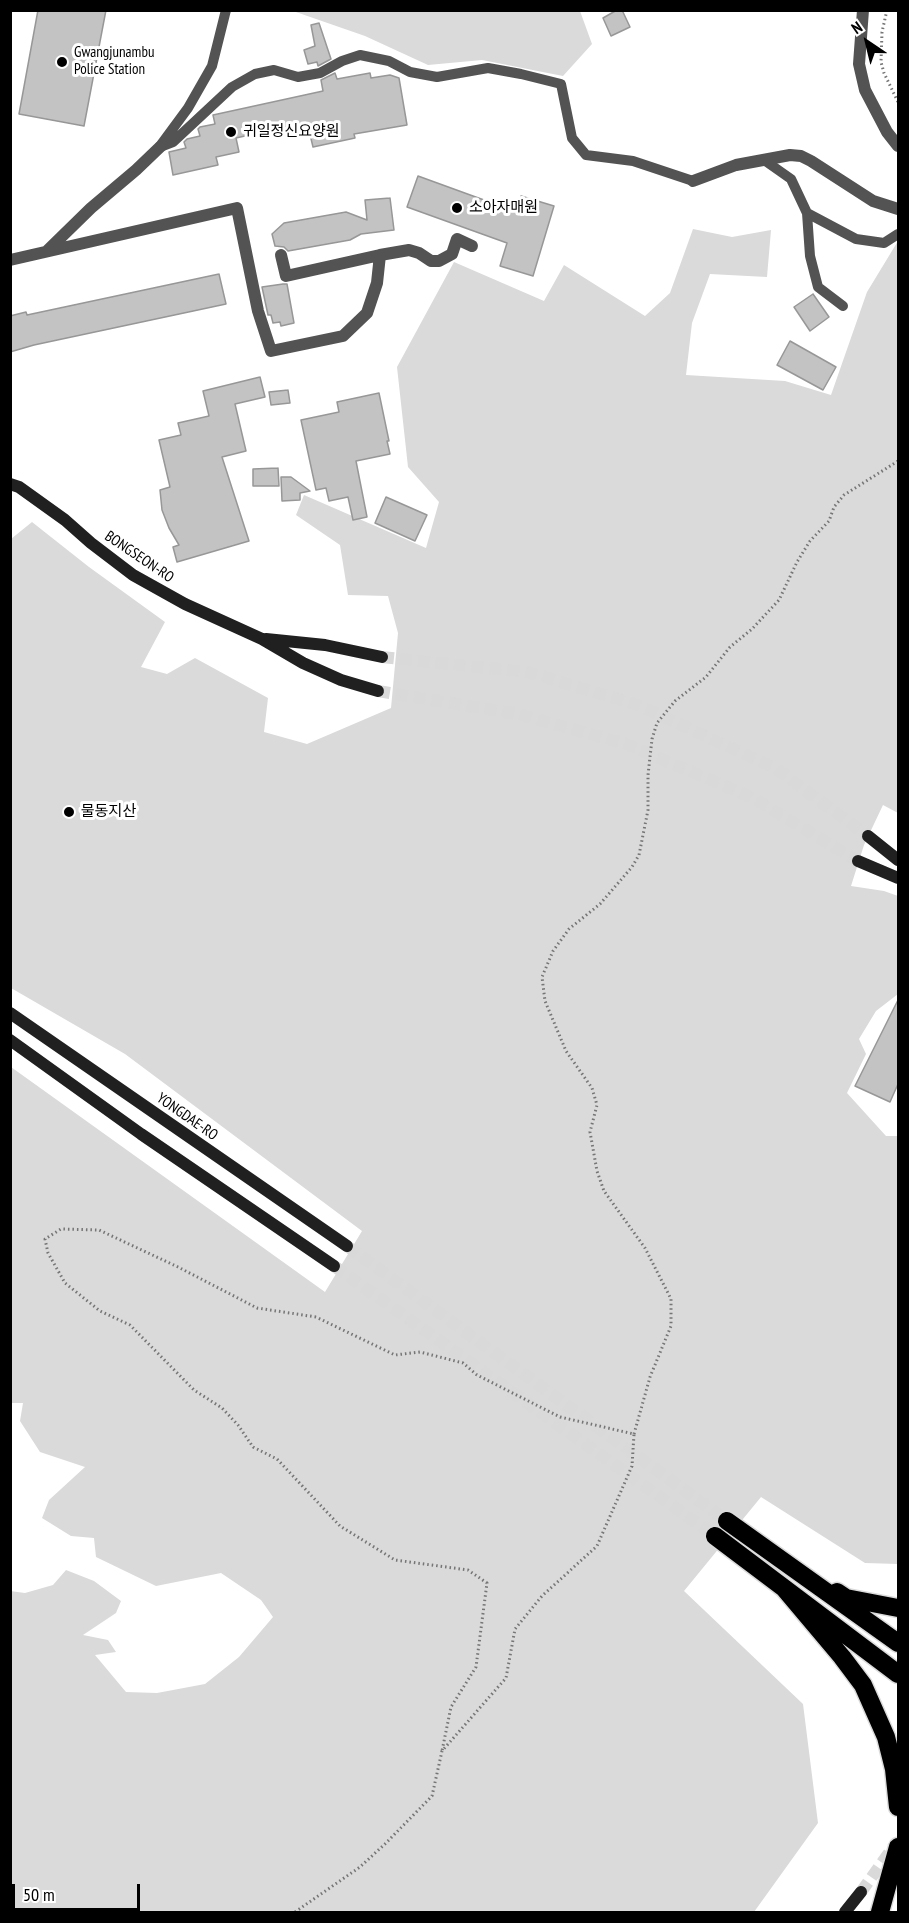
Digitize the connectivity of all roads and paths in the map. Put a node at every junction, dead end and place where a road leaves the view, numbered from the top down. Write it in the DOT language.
graph roads {
  1 [pos="226,10"];
  2 [pos="863,10"];
  3 [pos="887,10"];
  4 [pos="898,102"];
  5 [pos="898,146"];
  6 [pos="160,147"];
  7 [pos="764,160"];
  8 [pos="693,182"];
  9 [pos="898,209"];
  10 [pos="807,213"];
  11 [pos="898,234"];
  12 [pos="472,246"];
  13 [pos="46,251"];
  14 [pos="281,255"];
  15 [pos="380,255"];
  16 [pos="10,260"];
  17 [pos="843,306"];
  18 [pos="898,461"];
  19 [pos="10,484"];
  20 [pos="262,639"];
  21 [pos="382,657"];
  22 [pos="378,691"];
  23 [pos="868,836"];
  24 [pos="898,860"];
  25 [pos="858,861"];
  26 [pos="898,878"];
  27 [pos="10,1013"];
  28 [pos="10,1040"];
  29 [pos="347,1246"];
  30 [pos="334,1266"];
  31 [pos="312,1314"];
  32 [pos="316,1317"];
  33 [pos="634,1434"];
  34 [pos="727,1521"];
  35 [pos="715,1536"];
  36 [pos="797,1573"];
  37 [pos="783,1587"];
  38 [pos="898,1608"];
  39 [pos="898,1643"];
  40 [pos="898,1674"];
  41 [pos="442,1750"];
  42 [pos="898,1807"];
  43 [pos="898,1848"];
  44 [pos="861,1892"];
  45 [pos="295,1912"];
  46 [pos="845,1912"];
  47 [pos="880,1912"];
  1 -- 6 [label="lane"];
  2 -- 5 [label="street"];
  3 -- 4 [label="path"];
  6 -- 8 [label="lane"];
  6 -- 13 [label="street"];
  7 -- 8 [label="street"];
  7 -- 9 [label="street"];
  7 -- 10 [label="lane"];
  10 -- 11 [label="lane"];
  10 -- 17 [label="lane"];
  12 -- 15 [label="street"];
  13 -- 15 [label="street"];
  13 -- 16 [label="street"];
  14 -- 15 [label="street"];
  18 -- 33 [label="path"];
  19 -- 20 [label="street, BONGSEON-RO"];
  20 -- 21 [label="street"];
  20 -- 22 [label="street"];
  23 -- 24 [label="street"];
  25 -- 26 [label="street"];
  27 -- 29 [label="street, YONGDAE-RO"];
  28 -- 30 [label="street"];
  31 -- 32 [label="path"];
  32 -- 33 [label="path"];
  32 -- 41 [label="path"];
  33 -- 41 [label="path"];
  34 -- 36 [label="highway"];
  35 -- 37 [label="highway"];
  36 -- 38 [label="highway"];
  36 -- 39 [label="highway"];
  37 -- 40 [label="highway"];
  37 -- 42 [label="highway"];
  41 -- 45 [label="path"];
  43 -- 47 [label="highway"];
  44 -- 46 [label="street"];
}
